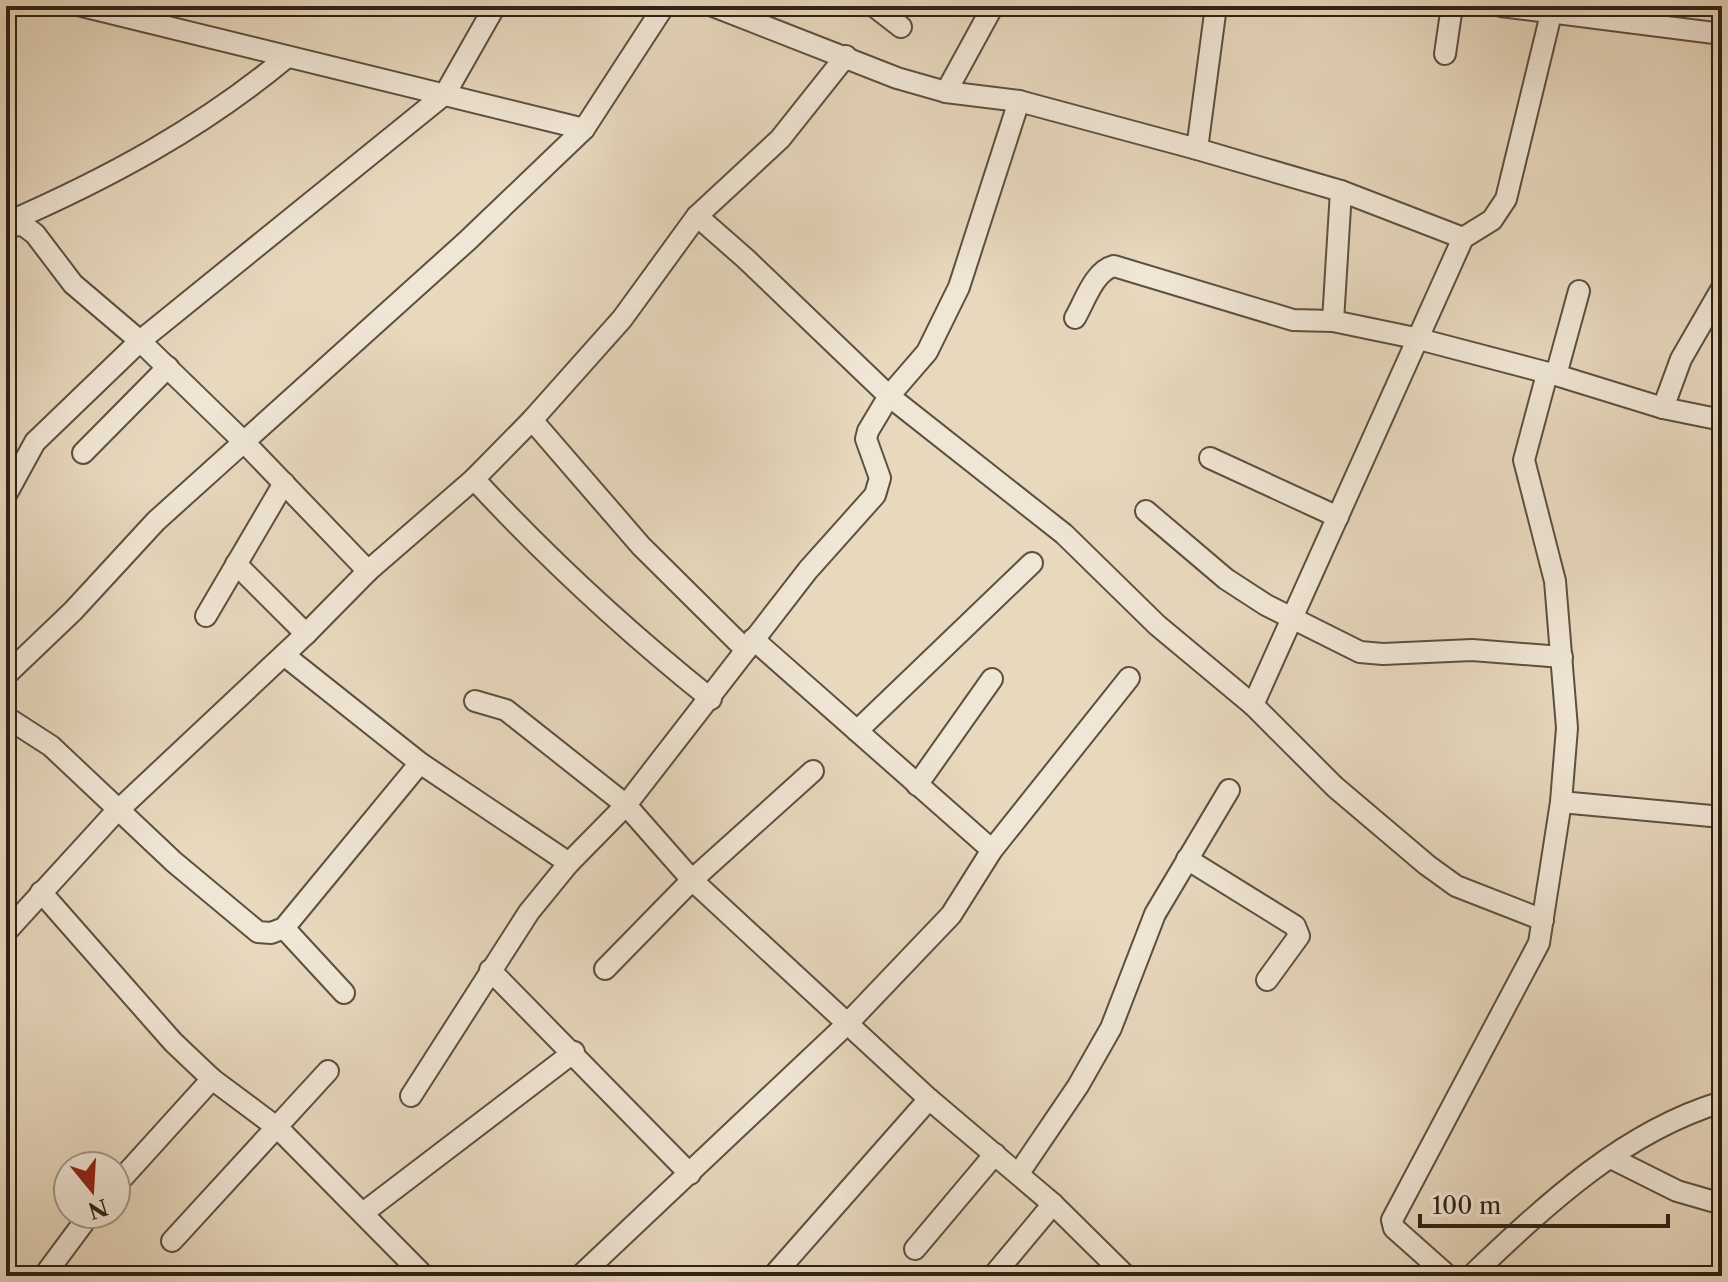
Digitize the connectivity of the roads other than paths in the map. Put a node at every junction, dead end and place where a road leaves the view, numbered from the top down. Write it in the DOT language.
graph roads {
  1 [pos="82,6"];
  2 [pos="495,6"];
  3 [pos="664,6"];
  4 [pos="713,6"];
  5 [pos="874,6"];
  6 [pos="993,6"];
  7 [pos="1216,6"];
  8 [pos="1452,6"];
  9 [pos="1501,6"];
  10 [pos="1558,12"];
  11 [pos="901,27"];
  12 [pos="1722,34"];
  13 [pos="1445,54"];
  14 [pos="846,56"];
  15 [pos="287,57"];
  16 [pos="946,92"];
  17 [pos="445,94"];
  18 [pos="1019,101"];
  19 [pos="584,129"];
  20 [pos="1197,149"];
  21 [pos="1341,191"];
  22 [pos="697,216"];
  23 [pos="6,224"];
  24 [pos="1463,238"];
  25 [pos="1722,288"];
  26 [pos="1579,291"];
  27 [pos="1075,318"];
  28 [pos="1333,321"];
  29 [pos="1415,338"];
  30 [pos="140,341"];
  31 [pos="168,367"];
  32 [pos="1552,374"];
  33 [pos="889,396"];
  34 [pos="1663,408"];
  35 [pos="532,420"];
  36 [pos="1722,420"];
  37 [pos="245,443"];
  38 [pos="83,453"];
  39 [pos="1210,458"];
  40 [pos="474,479"];
  41 [pos="284,483"];
  42 [pos="6,495"];
  43 [pos="1146,511"];
  44 [pos="1338,517"];
  45 [pos="1032,563"];
  46 [pos="236,564"];
  47 [pos="368,571"];
  48 [pos="206,616"];
  49 [pos="1293,621"];
  50 [pos="306,634"];
  51 [pos="749,645"];
  52 [pos="284,655"];
  53 [pos="1562,657"];
  54 [pos="6,675"];
  55 [pos="1129,678"];
  56 [pos="992,679"];
  57 [pos="711,699"];
  58 [pos="475,701"];
  59 [pos="1253,705"];
  60 [pos="6,717"];
  61 [pos="857,731"];
  62 [pos="420,763"];
  63 [pos="813,771"];
  64 [pos="917,785"];
  65 [pos="1229,790"];
  66 [pos="1561,802"];
  67 [pos="626,805"];
  68 [pos="119,809"];
  69 [pos="1722,817"];
  70 [pos="992,850"];
  71 [pos="1187,859"];
  72 [pos="569,863"];
  73 [pos="692,880"];
  74 [pos="41,892"];
  75 [pos="1543,920"];
  76 [pos="284,928"];
  77 [pos="6,932"];
  78 [pos="605,969"];
  79 [pos="490,970"];
  80 [pos="1267,980"];
  81 [pos="344,993"];
  82 [pos="847,1024"];
  83 [pos="574,1052"];
  84 [pos="328,1071"];
  85 [pos="212,1079"];
  86 [pos="411,1096"];
  87 [pos="929,1099"];
  88 [pos="1722,1102"];
  89 [pos="279,1129"];
  90 [pos="995,1154"];
  91 [pos="1611,1158"];
  92 [pos="132,1167"];
  93 [pos="1019,1173"];
  94 [pos="690,1174"];
  95 [pos="1053,1204"];
  96 [pos="1722,1204"];
  97 [pos="363,1213"];
  98 [pos="78,1230"];
  99 [pos="172,1241"];
  100 [pos="915,1249"];
  101 [pos="44,1276"];
  102 [pos="424,1276"];
  103 [pos="580,1276"];
  104 [pos="773,1276"];
  105 [pos="993,1276"];
  106 [pos="1126,1276"];
  107 [pos="1448,1276"];
  108 [pos="1471,1276"];
  1 -- 15 [label="street"];
  2 -- 17 [label="street"];
  3 -- 19 [label="street"];
  4 -- 14 [label="street"];
  5 -- 11 [label="street"];
  6 -- 16 [label="street"];
  7 -- 20 [label="street"];
  8 -- 13 [label="street"];
  9 -- 10 [label="street"];
  10 -- 12 [label="street"];
  10 -- 24 [label="street"];
  14 -- 16 [label="street"];
  14 -- 22 [label="street"];
  15 -- 17 [label="street"];
  15 -- 23 [label="street"];
  16 -- 18 [label="street"];
  17 -- 19 [label="street"];
  17 -- 30 [label="street"];
  18 -- 20 [label="street"];
  18 -- 33 [label="street"];
  19 -- 37 [label="street"];
  20 -- 21 [label="street"];
  21 -- 24 [label="street"];
  21 -- 28 [label="street"];
  22 -- 33 [label="street"];
  22 -- 35 [label="street"];
  23 -- 30 [label="street"];
  24 -- 29 [label="street"];
  25 -- 34 [label="street"];
  26 -- 32 [label="street"];
  27 -- 28 [label="street"];
  28 -- 29 [label="street"];
  29 -- 32 [label="street"];
  29 -- 44 [label="street"];
  30 -- 31 [label="street"];
  30 -- 42 [label="street"];
  31 -- 37 [label="street"];
  31 -- 38 [label="street"];
  32 -- 34 [label="street"];
  32 -- 53 [label="street"];
  33 -- 51 [label="street"];
  33 -- 59 [label="street"];
  34 -- 36 [label="street"];
  35 -- 40 [label="street"];
  35 -- 51 [label="street"];
  37 -- 41 [label="street"];
  37 -- 54 [label="street"];
  39 -- 44 [label="street"];
  40 -- 47 [label="street"];
  40 -- 57 [label="street"];
  41 -- 46 [label="street"];
  41 -- 47 [label="street"];
  43 -- 49 [label="street"];
  44 -- 49 [label="street"];
  45 -- 61 [label="street"];
  46 -- 48 [label="street"];
  46 -- 50 [label="street"];
  47 -- 50 [label="street"];
  49 -- 53 [label="street"];
  49 -- 59 [label="street"];
  50 -- 52 [label="street"];
  51 -- 57 [label="street"];
  51 -- 61 [label="street"];
  52 -- 62 [label="street"];
  52 -- 68 [label="street"];
  53 -- 66 [label="street"];
  55 -- 70 [label="street"];
  56 -- 64 [label="street"];
  57 -- 67 [label="street"];
  58 -- 67 [label="street"];
  59 -- 75 [label="street"];
  60 -- 68 [label="street"];
  61 -- 64 [label="street"];
  62 -- 72 [label="street"];
  62 -- 76 [label="street"];
  63 -- 73 [label="street"];
  64 -- 70 [label="street"];
  65 -- 71 [label="street"];
  66 -- 69 [label="street"];
  66 -- 75 [label="street"];
  67 -- 72 [label="street"];
  67 -- 73 [label="street"];
  68 -- 74 [label="street"];
  68 -- 76 [label="street"];
  70 -- 82 [label="street"];
  71 -- 80 [label="street"];
  71 -- 93 [label="street"];
  72 -- 79 [label="street"];
  73 -- 78 [label="street"];
  73 -- 82 [label="street"];
  74 -- 77 [label="street"];
  74 -- 85 [label="street"];
  75 -- 107 [label="street"];
  76 -- 81 [label="street"];
  79 -- 83 [label="street"];
  79 -- 86 [label="street"];
  82 -- 87 [label="street"];
  82 -- 94 [label="street"];
  83 -- 94 [label="street"];
  83 -- 97 [label="street"];
  84 -- 89 [label="street"];
  85 -- 89 [label="street"];
  85 -- 92 [label="street"];
  87 -- 90 [label="street"];
  87 -- 104 [label="street"];
  88 -- 91 [label="street"];
  89 -- 97 [label="street"];
  89 -- 99 [label="street"];
  90 -- 93 [label="street"];
  90 -- 100 [label="street"];
  91 -- 96 [label="street"];
  91 -- 108 [label="street"];
  93 -- 95 [label="street"];
  94 -- 103 [label="street"];
  95 -- 105 [label="street"];
  95 -- 106 [label="street"];
  97 -- 102 [label="street"];
  98 -- 101 [label="street"];
}
